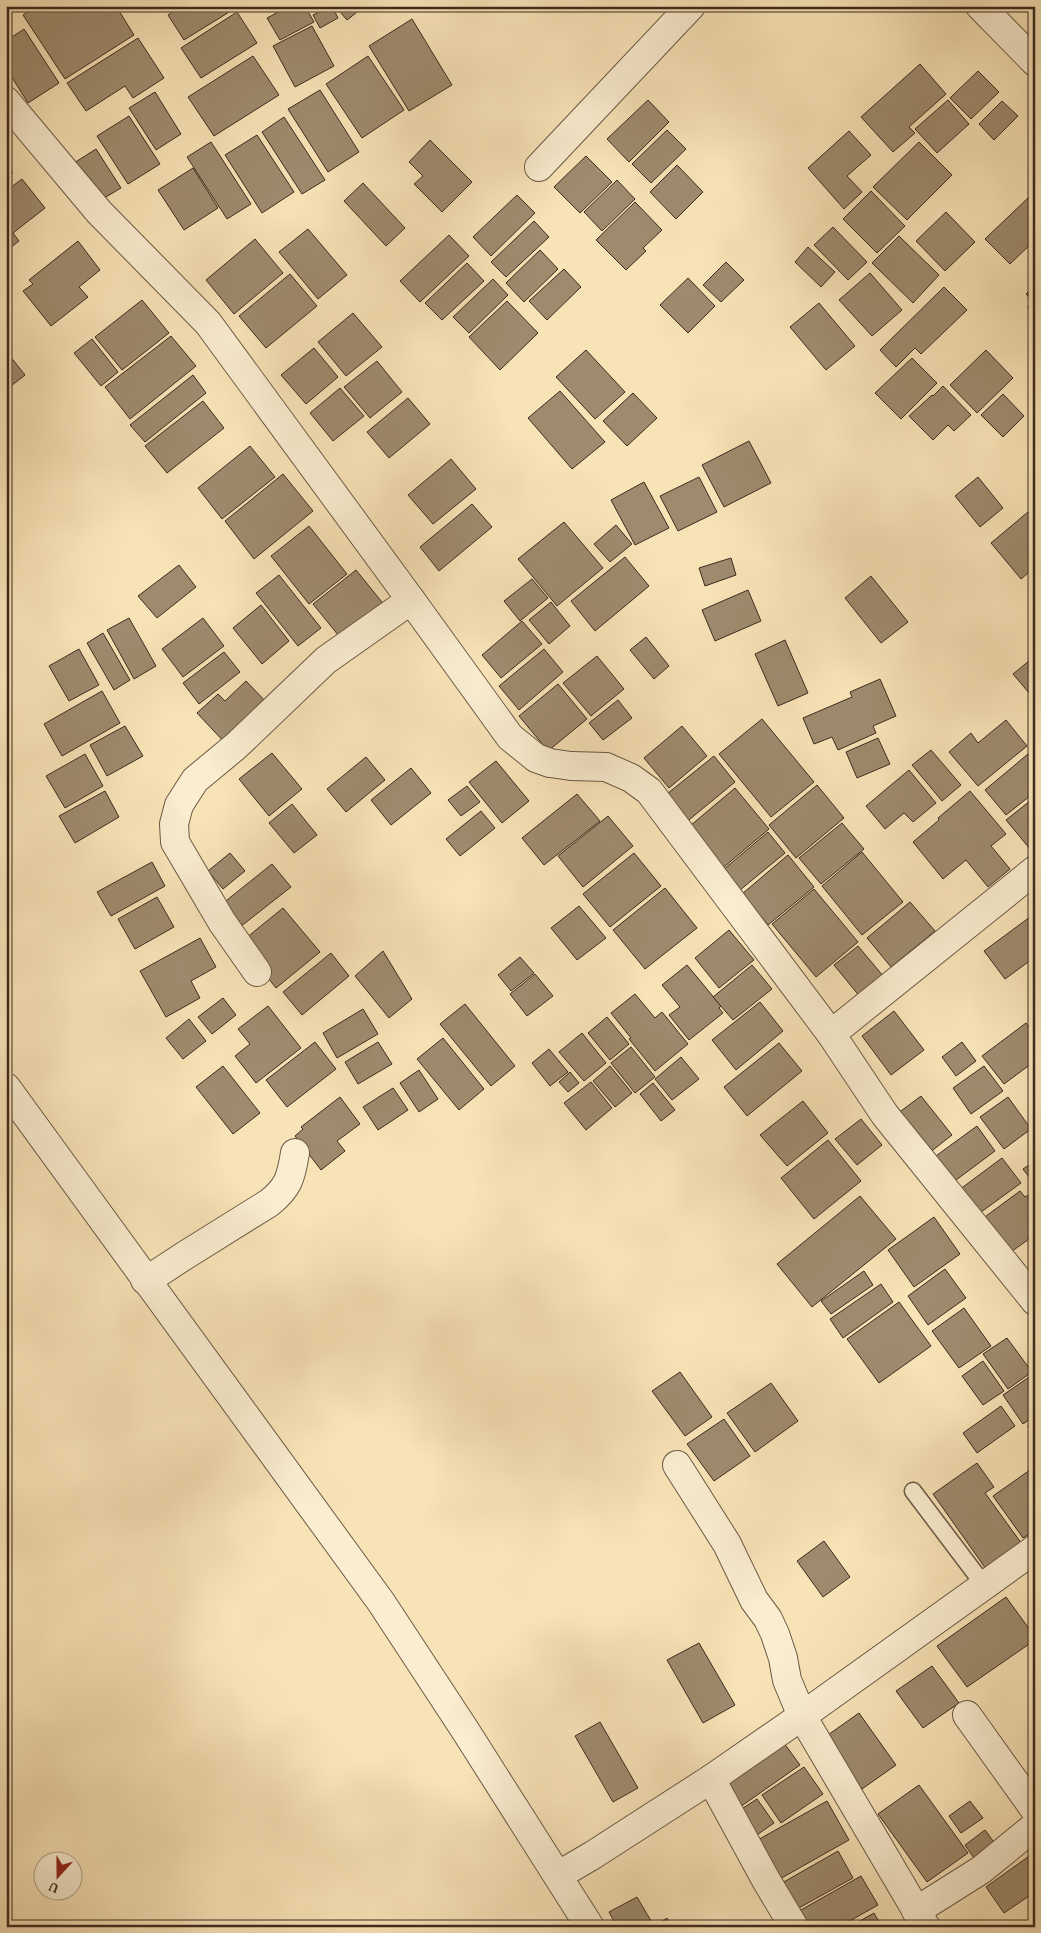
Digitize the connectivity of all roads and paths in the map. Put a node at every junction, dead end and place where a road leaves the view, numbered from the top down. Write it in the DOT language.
graph roads {
  1 [pos="691,6"];
  2 [pos="980,6"];
  3 [pos="1035,62"];
  4 [pos="6,101"];
  5 [pos="539,167"];
  6 [pos="412,600"];
  7 [pos="1035,870"];
  8 [pos="257,972"];
  9 [pos="831,1034"];
  10 [pos="6,1087"];
  11 [pos="295,1154"];
  12 [pos="149,1279"];
  13 [pos="1035,1301"];
  14 [pos="677,1466"];
  15 [pos="913,1490"];
  16 [pos="1035,1548"];
  17 [pos="984,1586"];
  18 [pos="967,1715"];
  19 [pos="802,1716"];
  20 [pos="712,1779"];
  21 [pos="1035,1810"];
  22 [pos="1035,1826"];
  23 [pos="569,1870"];
  24 [pos="921,1919"];
  25 [pos="590,1927"];
  26 [pos="794,1927"];
  1 -- 5 [label="street"];
  2 -- 3 [label="street"];
  4 -- 6 [label="street"];
  6 -- 8 [label="street"];
  6 -- 9 [label="street"];
  7 -- 9 [label="street"];
  9 -- 13 [label="street"];
  10 -- 12 [label="street"];
  11 -- 12 [label="street"];
  12 -- 23 [label="street"];
  14 -- 19 [label="street"];
  15 -- 17 [label="lane"];
  16 -- 17 [label="street"];
  17 -- 19 [label="street"];
  18 -- 21 [label="street"];
  19 -- 20 [label="street"];
  19 -- 24 [label="street"];
  20 -- 23 [label="street"];
  20 -- 26 [label="street"];
  22 -- 24 [label="street"];
  23 -- 25 [label="street"];
}
